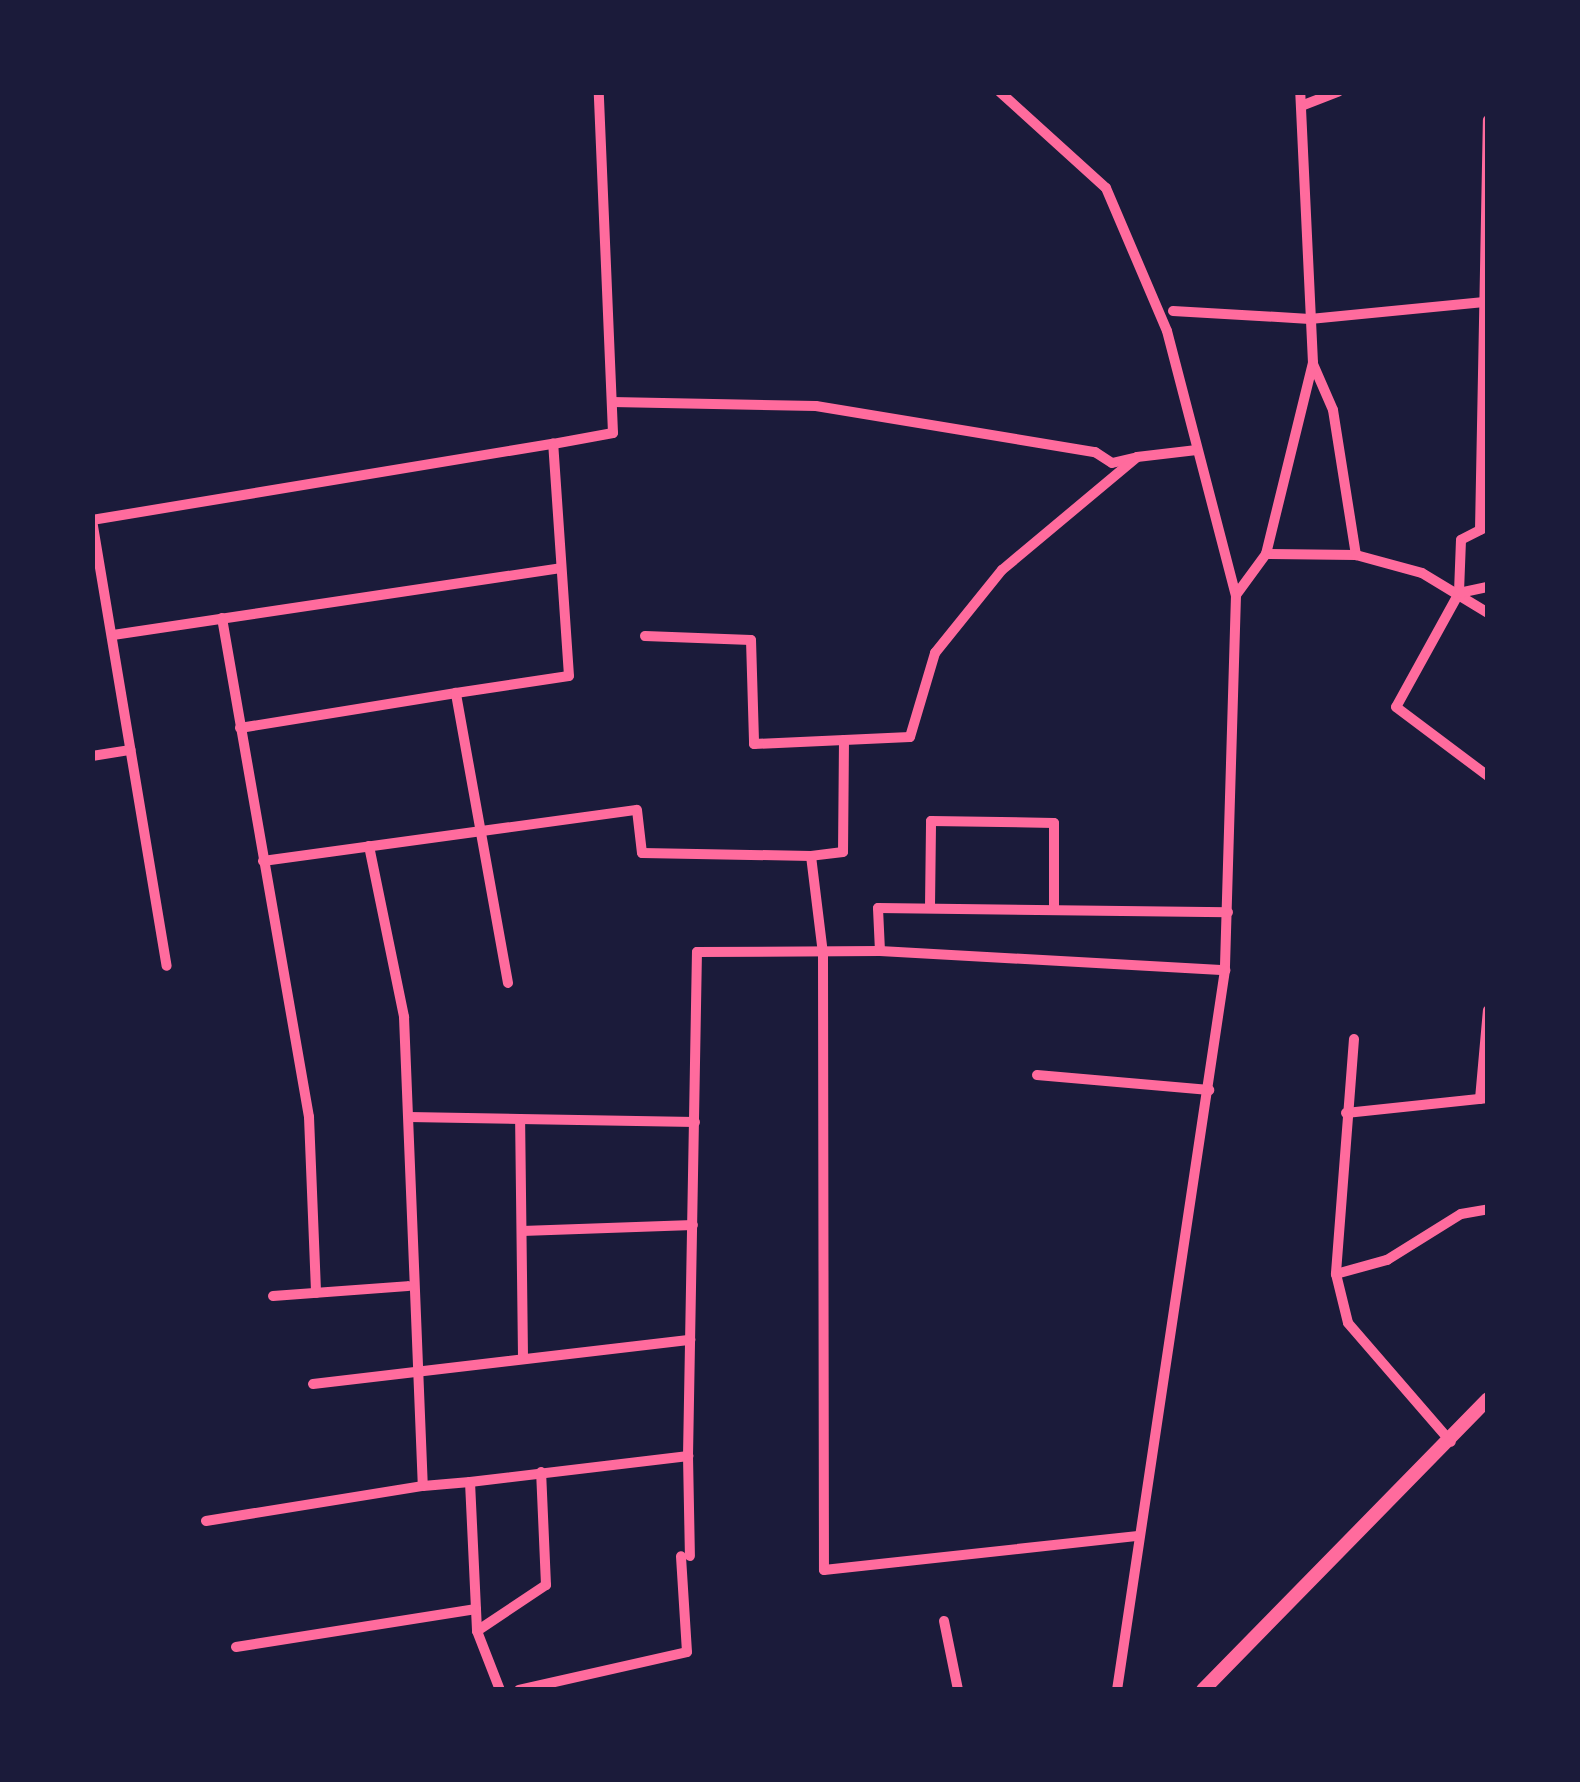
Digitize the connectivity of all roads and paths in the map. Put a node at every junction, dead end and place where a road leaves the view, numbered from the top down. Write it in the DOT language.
graph roads {
  1 [pos="599,92"];
  2 [pos="1000,92"];
  3 [pos="1300,92"];
  4 [pos="1338,92"];
  5 [pos="1301,106"];
  6 [pos="1488,120"];
  7 [pos="1486,243"];
  8 [pos="1484,302"];
  9 [pos="1173,311"];
  10 [pos="1310,319"];
  11 [pos="1312,363"];
  12 [pos="1485,370"];
  13 [pos="612,402"];
  14 [pos="553,444"];
  15 [pos="1197,450"];
  16 [pos="1138,457"];
  17 [pos="92,520"];
  18 [pos="1484,528"];
  19 [pos="1266,554"];
  20 [pos="1356,555"];
  21 [pos="559,568"];
  22 [pos="1488,587"];
  23 [pos="1459,593"];
  24 [pos="1236,595"];
  25 [pos="1488,612"];
  26 [pos="222,618"];
  27 [pos="113,634"];
  28 [pos="645,636"];
  29 [pos="456,693"];
  30 [pos="240,728"];
  31 [pos="844,740"];
  32 [pos="131,750"];
  33 [pos="92,756"];
  34 [pos="1488,776"];
  35 [pos="479,829"];
  36 [pos="369,846"];
  37 [pos="811,856"];
  38 [pos="263,861"];
  39 [pos="930,907"];
  40 [pos="1054,910"];
  41 [pos="1228,912"];
  42 [pos="880,951"];
  43 [pos="822,954"];
  44 [pos="167,966"];
  45 [pos="1225,970"];
  46 [pos="508,982"];
  47 [pos="1488,1010"];
  48 [pos="1354,1038"];
  49 [pos="1037,1075"];
  50 [pos="1208,1090"];
  51 [pos="1484,1098"];
  52 [pos="1346,1113"];
  53 [pos="410,1117"];
  54 [pos="520,1119"];
  55 [pos="695,1122"];
  56 [pos="1488,1209"];
  57 [pos="693,1226"];
  58 [pos="522,1230"];
  59 [pos="1336,1274"];
  60 [pos="408,1286"];
  61 [pos="316,1293"];
  62 [pos="274,1296"];
  63 [pos="690,1340"];
  64 [pos="523,1356"];
  65 [pos="412,1372"];
  66 [pos="313,1384"];
  67 [pos="1488,1399"];
  68 [pos="1450,1442"];
  69 [pos="688,1456"];
  70 [pos="542,1472"];
  71 [pos="470,1482"];
  72 [pos="422,1486"];
  73 [pos="206,1521"];
  74 [pos="1138,1536"];
  75 [pos="476,1610"];
  76 [pos="944,1621"];
  77 [pos="477,1631"];
  78 [pos="236,1647"];
  79 [pos="500,1690"];
  80 [pos="519,1690"];
  81 [pos="958,1690"];
  82 [pos="1117,1690"];
  83 [pos="1203,1690"];
  1 -- 13 [label="street"];
  2 -- 15 [label="street"];
  3 -- 5 [label="street"];
  4 -- 5 [label="street"];
  5 -- 10 [label="street"];
  6 -- 7 [label="street"];
  7 -- 8 [label="street"];
  8 -- 10 [label="street"];
  8 -- 12 [label="street"];
  9 -- 10 [label="street"];
  10 -- 11 [label="street"];
  11 -- 19 [label="street"];
  11 -- 20 [label="street"];
  12 -- 18 [label="street"];
  13 -- 14 [label="street"];
  13 -- 16 [label="street"];
  14 -- 17 [label="street"];
  14 -- 21 [label="street"];
  15 -- 16 [label="street"];
  15 -- 24 [label="street"];
  16 -- 31 [label="street"];
  17 -- 27 [label="street"];
  18 -- 23 [label="street"];
  19 -- 20 [label="street"];
  19 -- 24 [label="street"];
  20 -- 23 [label="street"];
  21 -- 26 [label="street"];
  21 -- 29 [label="street"];
  22 -- 23 [label="street"];
  23 -- 25 [label="street"];
  23 -- 34 [label="street"];
  24 -- 41 [label="street"];
  26 -- 27 [label="street"];
  26 -- 30 [label="street"];
  27 -- 32 [label="street"];
  28 -- 31 [label="street"];
  29 -- 30 [label="street"];
  29 -- 35 [label="street"];
  30 -- 38 [label="street"];
  31 -- 37 [label="street"];
  32 -- 33 [label="street"];
  32 -- 44 [label="street"];
  35 -- 36 [label="street"];
  35 -- 37 [label="street"];
  35 -- 46 [label="street"];
  36 -- 38 [label="street"];
  36 -- 53 [label="street"];
  37 -- 43 [label="street"];
  38 -- 61 [label="street"];
  39 -- 40 [label="street"];
  39 -- 40 [label="street"];
  39 -- 42 [label="street"];
  40 -- 41 [label="street"];
  41 -- 45 [label="street"];
  42 -- 43 [label="street"];
  42 -- 45 [label="street"];
  43 -- 55 [label="street"];
  43 -- 74 [label="street"];
  45 -- 50 [label="street"];
  47 -- 51 [label="street"];
  48 -- 52 [label="street"];
  49 -- 50 [label="street"];
  50 -- 74 [label="street"];
  51 -- 52 [label="street"];
  52 -- 59 [label="street"];
  53 -- 54 [label="street"];
  53 -- 60 [label="street"];
  54 -- 55 [label="street"];
  54 -- 58 [label="street"];
  55 -- 57 [label="street"];
  56 -- 59 [label="street"];
  57 -- 58 [label="street"];
  57 -- 63 [label="street"];
  58 -- 64 [label="street"];
  59 -- 68 [label="street"];
  60 -- 61 [label="street"];
  60 -- 65 [label="street"];
  61 -- 62 [label="street"];
  63 -- 64 [label="street"];
  63 -- 69 [label="street"];
  64 -- 65 [label="street"];
  65 -- 66 [label="street"];
  65 -- 72 [label="street"];
  67 -- 68 [label="street"];
  68 -- 83 [label="street"];
  69 -- 70 [label="street"];
  69 -- 80 [label="street"];
  70 -- 71 [label="street"];
  70 -- 77 [label="street"];
  71 -- 72 [label="street"];
  71 -- 75 [label="street"];
  72 -- 73 [label="street"];
  74 -- 82 [label="street"];
  75 -- 77 [label="street"];
  75 -- 78 [label="street"];
  76 -- 81 [label="street"];
  77 -- 79 [label="street"];
}
